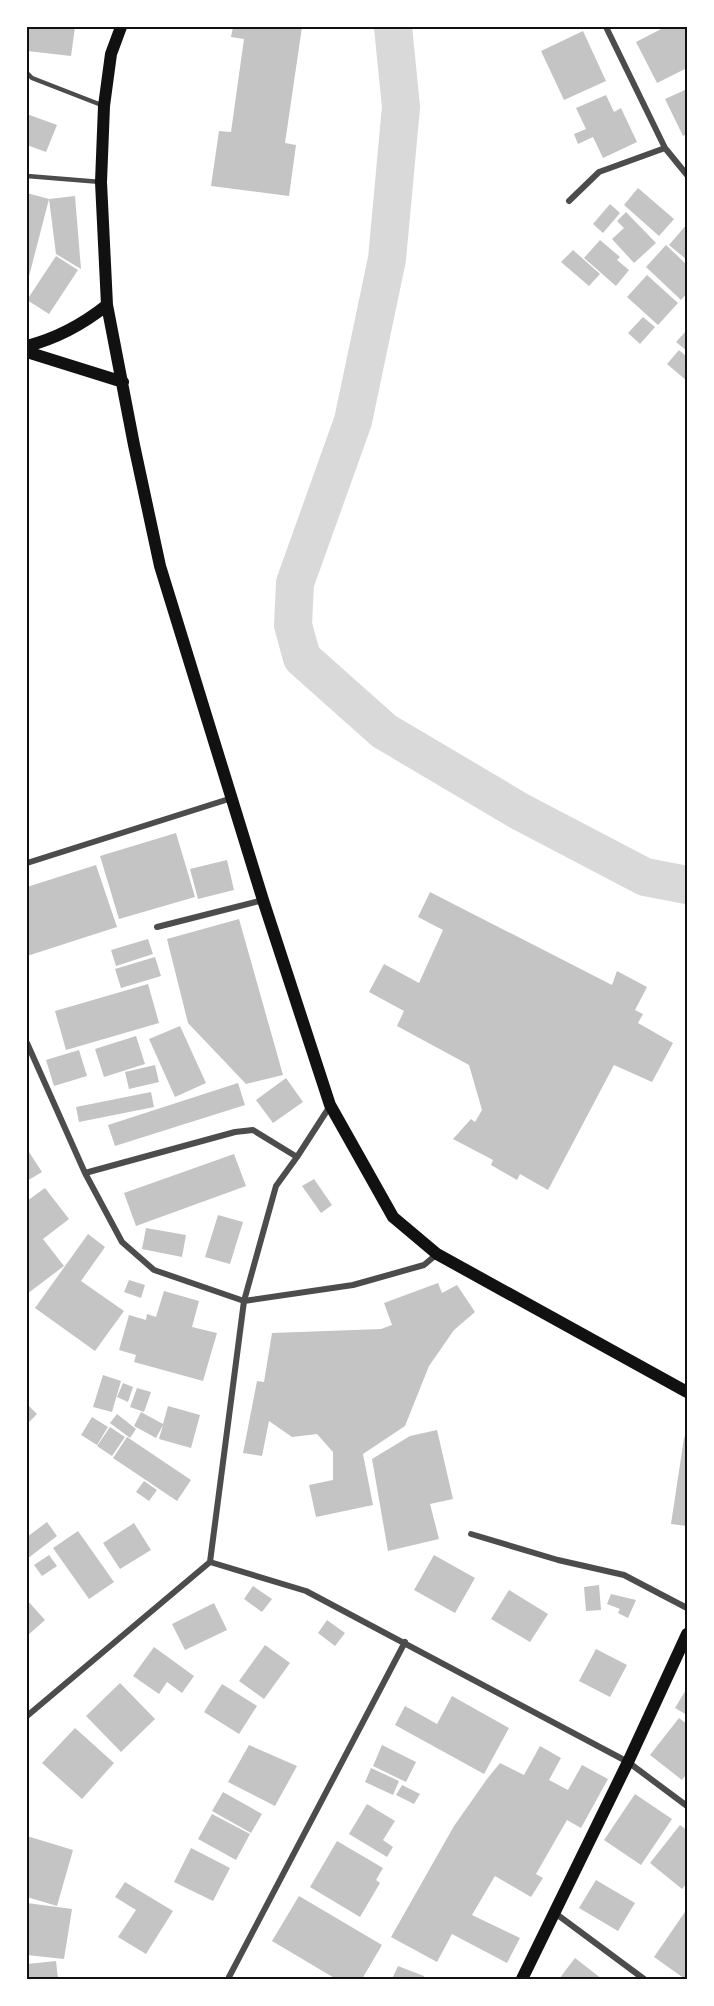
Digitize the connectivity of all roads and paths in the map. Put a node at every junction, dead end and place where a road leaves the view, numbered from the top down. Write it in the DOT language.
graph roads {
  1 [pos="121,27"];
  2 [pos="606,27"];
  3 [pos="27,73"];
  4 [pos="104,106"];
  5 [pos="665,148"];
  6 [pos="687,175"];
  7 [pos="27,176"];
  8 [pos="101,182"];
  9 [pos="569,201"];
  10 [pos="108,305"];
  11 [pos="27,346"];
  12 [pos="27,352"];
  13 [pos="123,382"];
  14 [pos="232,798"];
  15 [pos="27,863"];
  16 [pos="263,900"];
  17 [pos="157,927"];
  18 [pos="27,1043"];
  19 [pos="330,1105"];
  20 [pos="297,1157"];
  21 [pos="85,1173"];
  22 [pos="437,1254"];
  23 [pos="244,1301"];
  24 [pos="687,1392"];
  25 [pos="471,1534"];
  26 [pos="210,1562"];
  27 [pos="687,1608"];
  28 [pos="687,1634"];
  29 [pos="405,1642"];
  30 [pos="27,1716"];
  31 [pos="628,1762"];
  32 [pos="687,1806"];
  33 [pos="555,1913"];
  34 [pos="229,1977"];
  35 [pos="522,1979"];
  36 [pos="644,1979"];
  1 -- 4 [label="main road"];
  2 -- 5 [label="street"];
  3 -- 4 [label="lane"];
  4 -- 8 [label="main road"];
  5 -- 6 [label="street"];
  5 -- 9 [label="street"];
  7 -- 8 [label="lane"];
  8 -- 10 [label="main road"];
  10 -- 11 [label="main road"];
  10 -- 13 [label="main road"];
  12 -- 13 [label="main road"];
  13 -- 14 [label="main road"];
  14 -- 15 [label="street"];
  14 -- 16 [label="main road"];
  16 -- 17 [label="street"];
  16 -- 19 [label="main road"];
  18 -- 21 [label="street"];
  19 -- 20 [label="street"];
  19 -- 22 [label="main road"];
  20 -- 21 [label="street"];
  20 -- 23 [label="street"];
  21 -- 23 [label="street"];
  22 -- 23 [label="street"];
  22 -- 24 [label="main road"];
  23 -- 26 [label="street"];
  25 -- 27 [label="street"];
  26 -- 29 [label="street"];
  26 -- 30 [label="street"];
  28 -- 31 [label="main road"];
  29 -- 31 [label="street"];
  29 -- 34 [label="street"];
  31 -- 32 [label="street"];
  31 -- 33 [label="main road"];
  33 -- 35 [label="main road"];
  33 -- 36 [label="street"];
}
